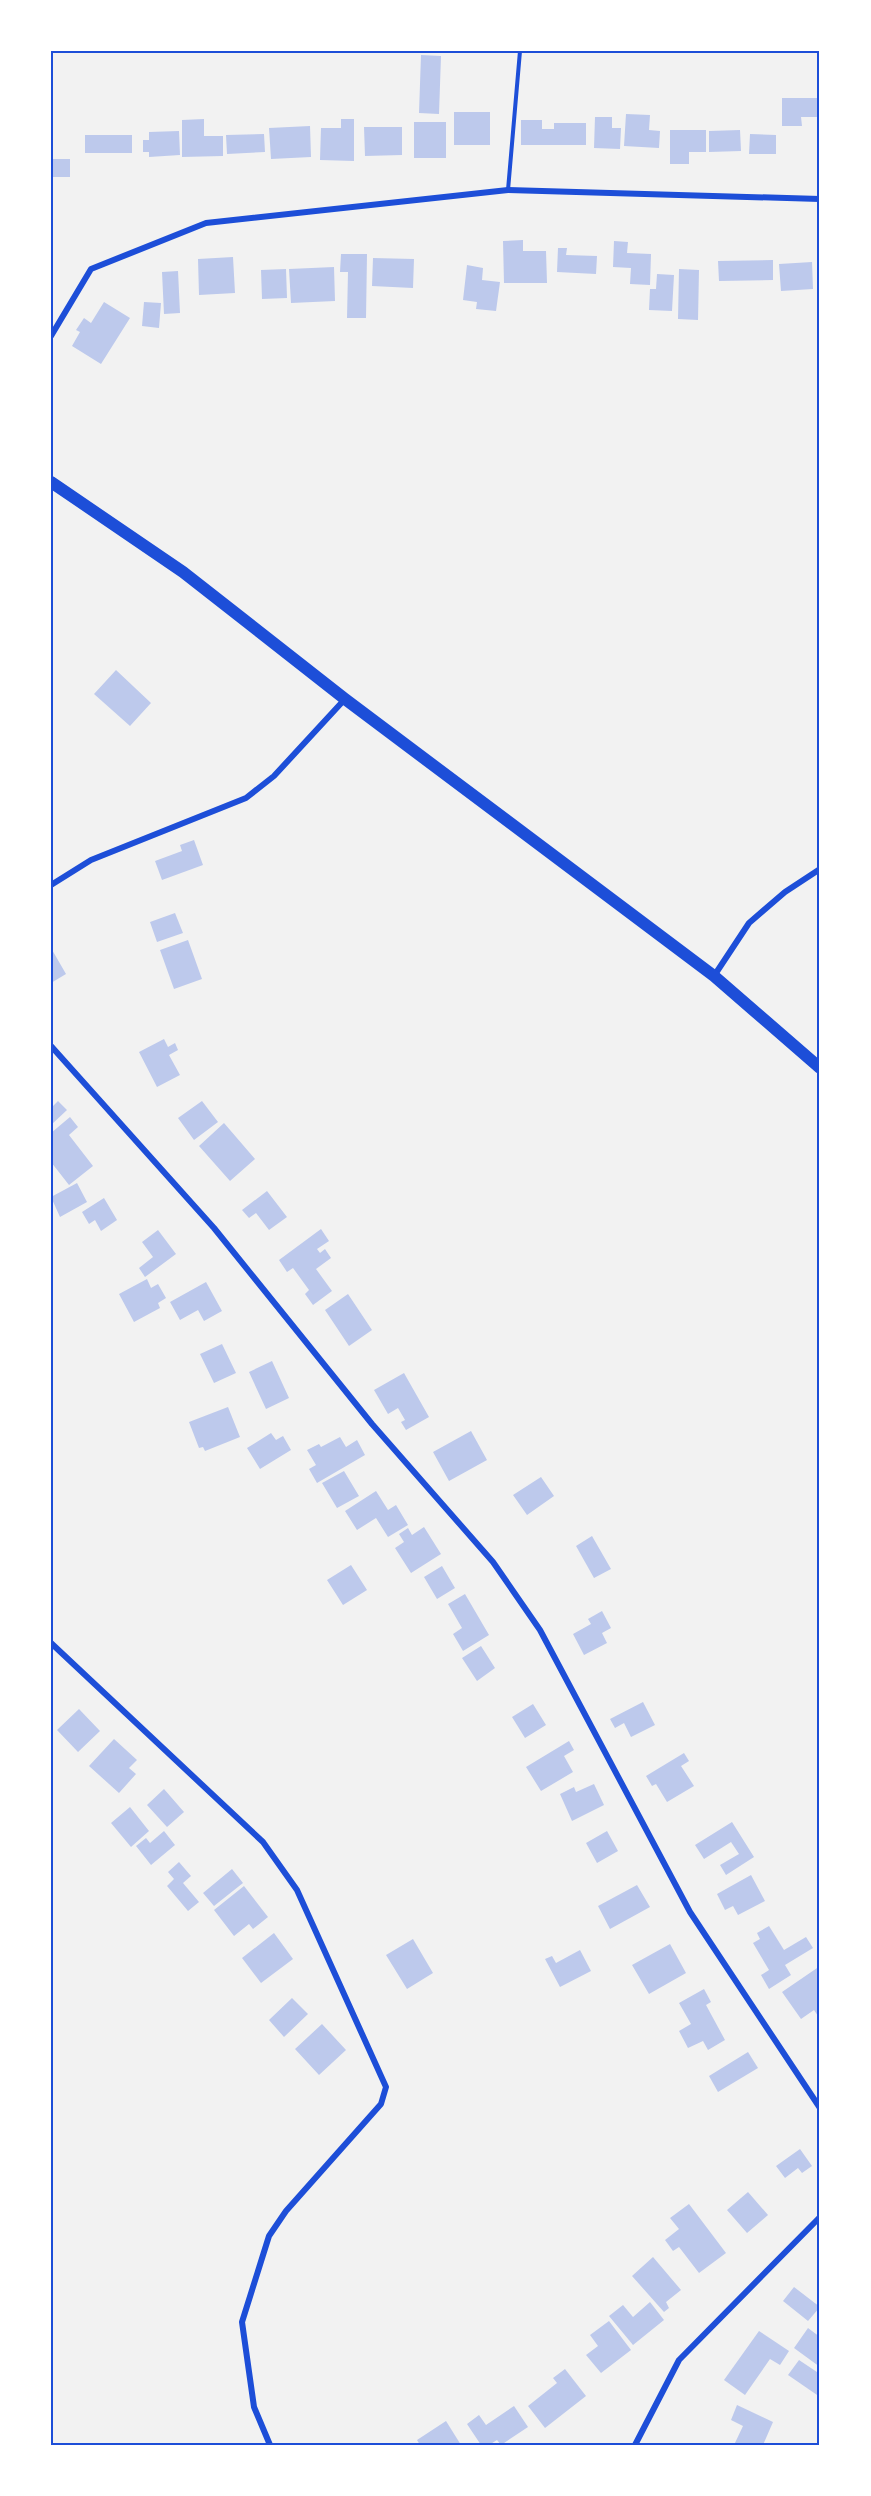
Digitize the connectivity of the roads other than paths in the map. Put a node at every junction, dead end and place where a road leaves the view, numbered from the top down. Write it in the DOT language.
graph roads {
  1 [pos="520,51"];
  2 [pos="508,190"];
  3 [pos="820,199"];
  4 [pos="51,336"];
  5 [pos="51,482"];
  6 [pos="345,699"];
  7 [pos="820,869"];
  8 [pos="51,885"];
  9 [pos="714,976"];
  10 [pos="51,1046"];
  11 [pos="820,1068"];
  12 [pos="51,1643"];
  13 [pos="820,2108"];
  14 [pos="820,2217"];
  15 [pos="270,2445"];
  16 [pos="635,2445"];
  1 -- 2 [label="lane"];
  2 -- 3 [label="street"];
  2 -- 4 [label="street"];
  5 -- 6 [label="main road"];
  6 -- 8 [label="street"];
  6 -- 9 [label="main road"];
  7 -- 9 [label="street"];
  9 -- 11 [label="main road"];
  10 -- 13 [label="street"];
  12 -- 15 [label="street"];
  14 -- 16 [label="street"];
}
